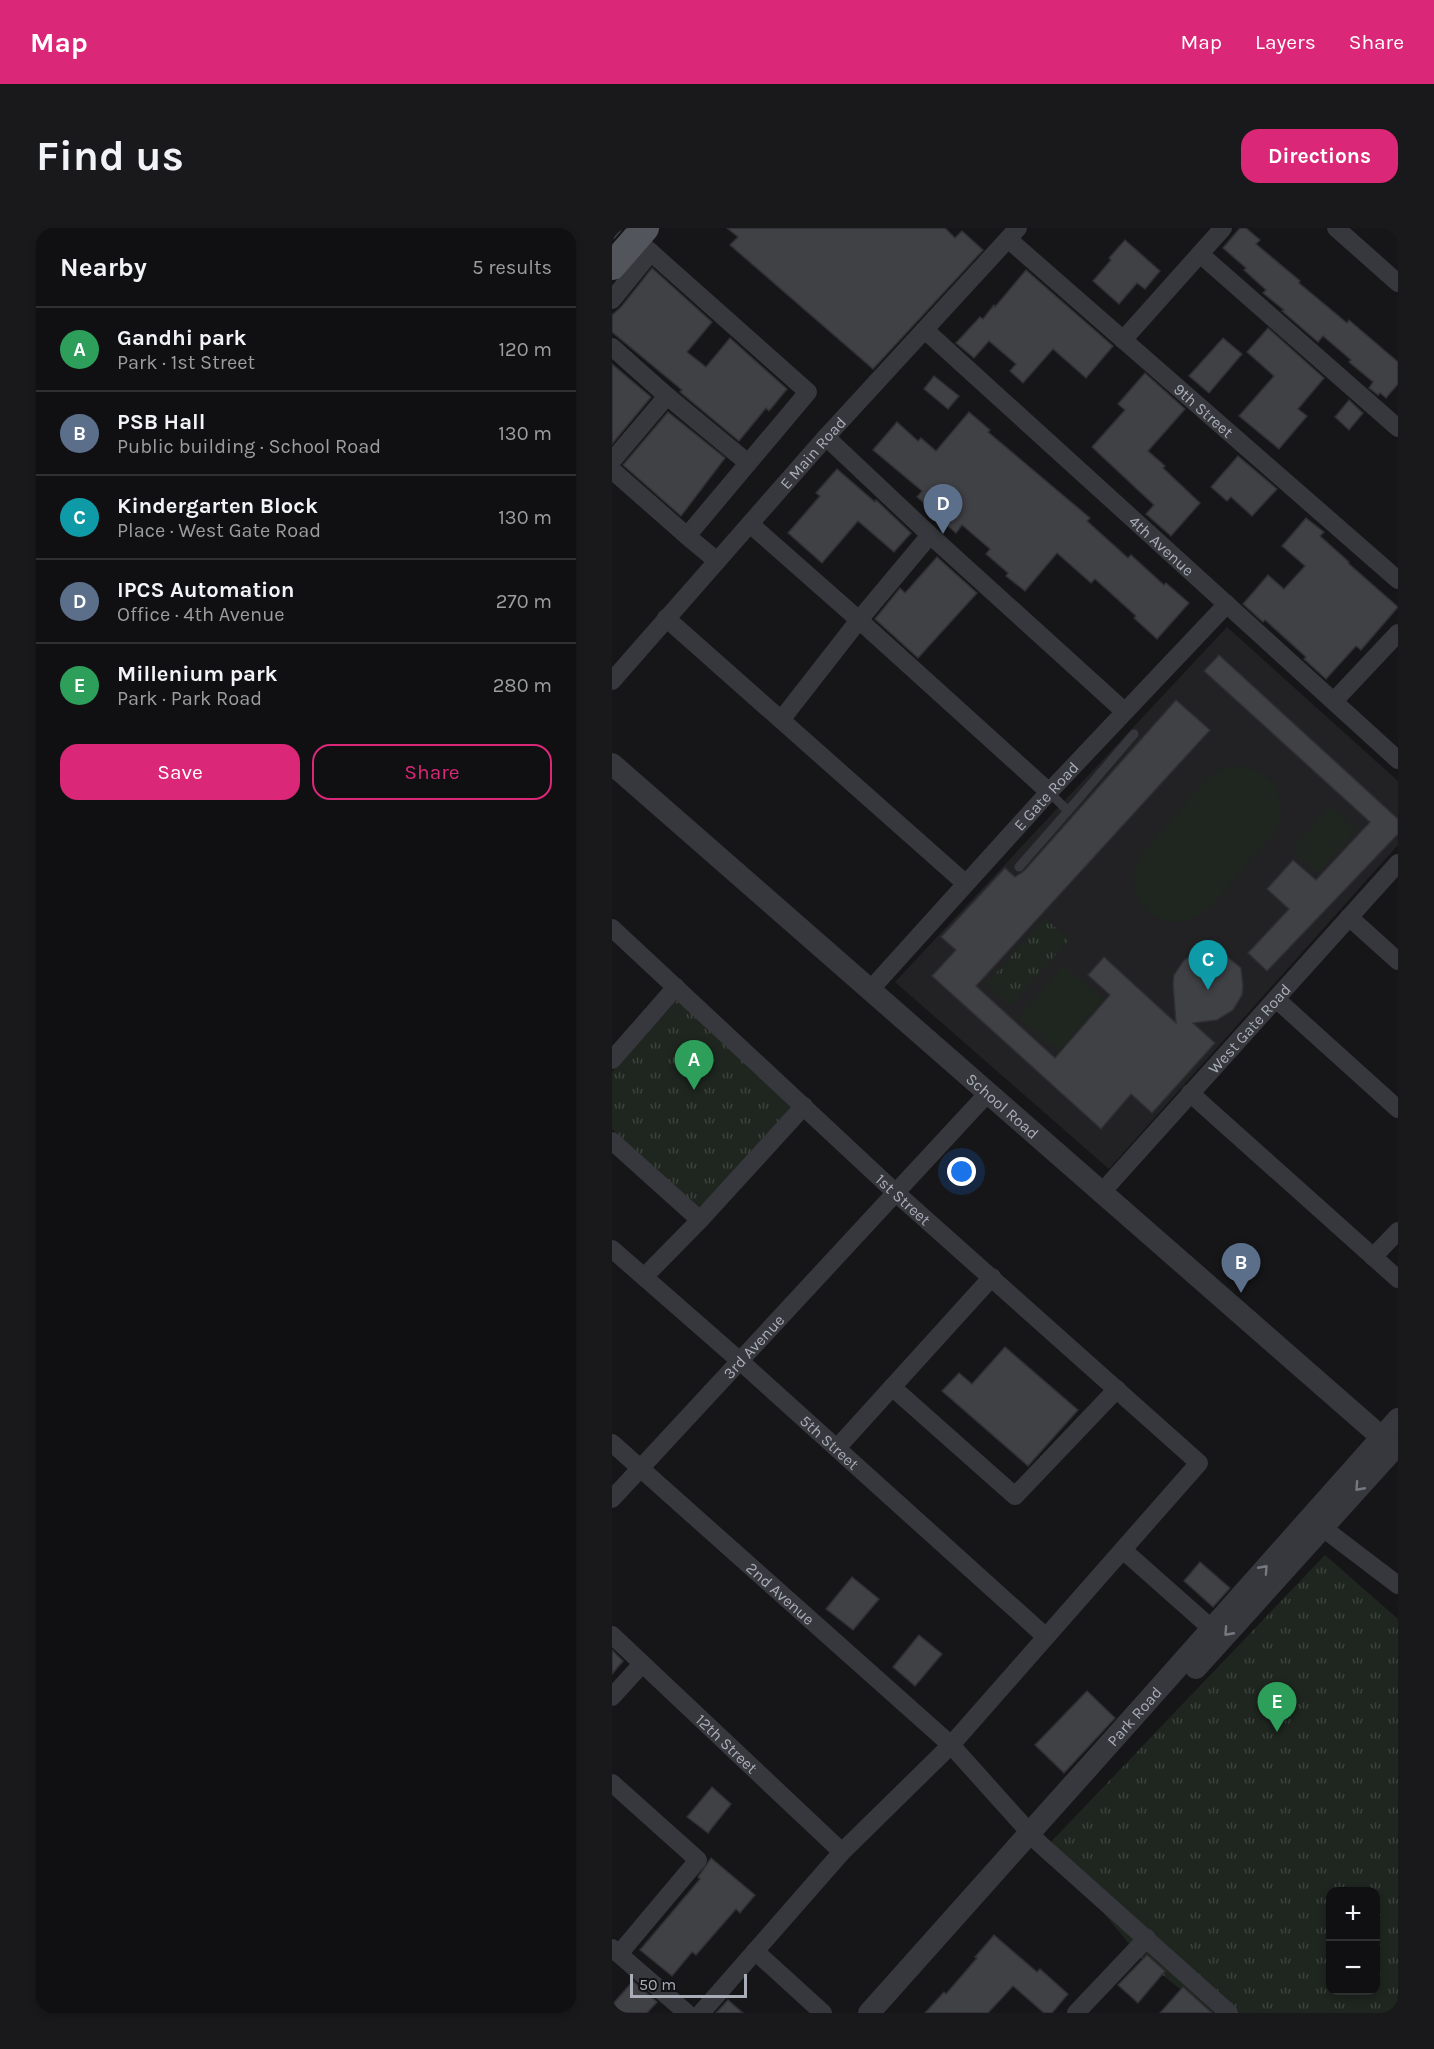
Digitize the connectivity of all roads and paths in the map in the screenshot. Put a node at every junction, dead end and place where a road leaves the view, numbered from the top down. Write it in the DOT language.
graph roads {
  1 [pos="1223,228"];
  2 [pos="1336,228"];
  3 [pos="1013,234"];
  4 [pos="644,240"];
  5 [pos="1200,254"];
  6 [pos="612,266"];
  7 [pos="1398,283"];
  8 [pos="612,300"];
  9 [pos="925,330"];
  10 [pos="1123,340"];
  11 [pos="612,347"];
  12 [pos="667,396"];
  13 [pos="1398,428"];
  14 [pos="826,436"];
  15 [pos="612,461"];
  16 [pos="748,463"];
  17 [pos="612,471"];
  18 [pos="750,524"];
  19 [pos="930,535"];
  20 [pos="687,536"];
  21 [pos="717,561"];
  22 [pos="1398,580"];
  23 [pos="1227,604"];
  24 [pos="666,618"];
  25 [pos="860,620"];
  26 [pos="1398,633"];
  27 [pos="612,681"];
  28 [pos="1334,701"];
  29 [pos="1124,711"];
  30 [pos="781,720"];
  31 [pos="1134,734"];
  32 [pos="1398,760"];
  33 [pos="612,764"];
  34 [pos="1049,792"];
  35 [pos="1068,811"];
  36 [pos="1398,863"];
  37 [pos="1019,867"];
  38 [pos="965,883"];
  39 [pos="1349,917"];
  40 [pos="612,928"];
  41 [pos="1398,961"];
  42 [pos="676,987"];
  43 [pos="870,990"];
  44 [pos="1276,999"];
  45 [pos="612,1060"];
  46 [pos="988,1093"];
  47 [pos="1191,1093"];
  48 [pos="804,1106"];
  49 [pos="1398,1108"];
  50 [pos="612,1141"];
  51 [pos="895,1192"];
  52 [pos="1102,1192"];
  53 [pos="700,1220"];
  54 [pos="1398,1231"];
  55 [pos="612,1249"];
  56 [pos="1373,1257"];
  57 [pos="644,1277"];
  58 [pos="992,1277"];
  59 [pos="1398,1279"];
  60 [pos="740,1361"];
  61 [pos="892,1387"];
  62 [pos="1117,1389"];
  63 [pos="1398,1419"];
  64 [pos="612,1443"];
  65 [pos="1391,1443"];
  66 [pos="837,1448"];
  67 [pos="640,1468"];
  68 [pos="612,1499"];
  69 [pos="1323,1527"];
  70 [pos="1123,1550"];
  71 [pos="1398,1585"];
  72 [pos="1211,1628"];
  73 [pos="612,1635"];
  74 [pos="1046,1637"];
  75 [pos="642,1664"];
  76 [pos="612,1697"];
  77 [pos="951,1745"];
  78 [pos="612,1784"];
  79 [pos="1035,1838"];
  80 [pos="842,1852"];
  81 [pos="1147,1938"];
  82 [pos="615,1951"];
  83 [pos="755,1951"];
  84 [pos="687,2013"];
  85 [pos="701,2013"];
  86 [pos="823,2013"];
  87 [pos="869,2013"];
  88 [pos="886,2013"];
  89 [pos="1076,2013"];
  90 [pos="1229,2013"];
  1 -- 5 [label="street"];
  2 -- 7 [label="street"];
  3 -- 9 [label="street, E Main Road"];
  3 -- 10 [label="street, 9th Street"];
  4 -- 6 [label="main road"];
  4 -- 8 [label="street"];
  4 -- 16 [label="street"];
  5 -- 10 [label="street"];
  5 -- 13 [label="street"];
  9 -- 14 [label="street, E Main Road"];
  9 -- 23 [label="street, 4th Avenue"];
  10 -- 22 [label="street, 9th Street"];
  11 -- 12 [label="street"];
  12 -- 15 [label="street"];
  12 -- 16 [label="street"];
  14 -- 18 [label="street, E Main Road"];
  14 -- 19 [label="street"];
  16 -- 20 [label="street"];
  17 -- 20 [label="street"];
  18 -- 21 [label="street, E Main Road"];
  18 -- 25 [label="street"];
  19 -- 25 [label="street"];
  19 -- 29 [label="street"];
  20 -- 21 [label="street"];
  21 -- 24 [label="street, E Main Road"];
  23 -- 28 [label="street, 4th Avenue"];
  23 -- 29 [label="street, E Gate Road"];
  24 -- 27 [label="street, E Main Road"];
  24 -- 30 [label="street"];
  25 -- 30 [label="street"];
  25 -- 34 [label="street"];
  26 -- 28 [label="street"];
  28 -- 32 [label="street, 4th Avenue"];
  29 -- 34 [label="street, E Gate Road"];
  30 -- 38 [label="street"];
  31 -- 35 [label="lane"];
  33 -- 43 [label="street, School Road"];
  34 -- 35 [label="lane"];
  34 -- 38 [label="street, E Gate Road"];
  35 -- 37 [label="lane"];
  36 -- 39 [label="street, West Gate Road"];
  38 -- 43 [label="street, E Gate Road"];
  39 -- 41 [label="street"];
  39 -- 44 [label="street, West Gate Road"];
  40 -- 42 [label="street, 1st Street"];
  42 -- 45 [label="street"];
  42 -- 48 [label="street, 1st Street"];
  43 -- 46 [label="street, School Road"];
  44 -- 47 [label="street, West Gate Road"];
  44 -- 49 [label="street"];
  46 -- 51 [label="street, 3rd Avenue"];
  46 -- 52 [label="street, School Road"];
  47 -- 52 [label="street, West Gate Road"];
  47 -- 56 [label="street"];
  48 -- 51 [label="street, 1st Street"];
  48 -- 53 [label="street"];
  50 -- 53 [label="street"];
  51 -- 58 [label="street, 1st Street"];
  51 -- 60 [label="street, 3rd Avenue"];
  52 -- 65 [label="street, School Road"];
  53 -- 57 [label="street"];
  54 -- 56 [label="street"];
  55 -- 57 [label="street, 5th Street"];
  56 -- 59 [label="street"];
  57 -- 60 [label="street, 5th Street"];
  58 -- 61 [label="street"];
  58 -- 62 [label="street, 1st Street"];
  60 -- 66 [label="street, 5th Street"];
  60 -- 67 [label="street, 3rd Avenue"];
  61 -- 62 [label="street"];
  61 -- 66 [label="street"];
  62 -- 70 [label="street, 1st Street"];
  63 -- 65 [label="street, Park Road"];
  64 -- 67 [label="street, 2nd Avenue"];
  65 -- 69 [label="street, Park Road, one-way"];
  72 -- 65 [label="street, Park Road, one-way"];
  66 -- 74 [label="street, 5th Street"];
  67 -- 68 [label="street, 3rd Avenue"];
  67 -- 77 [label="street, 2nd Avenue"];
  69 -- 71 [label="street"];
  69 -- 79 [label="street, Park Road, one-way"];
  70 -- 72 [label="street"];
  70 -- 74 [label="street"];
  72 -- 79 [label="street, Park Road"];
  73 -- 75 [label="street, 12th Street"];
  74 -- 77 [label="street"];
  75 -- 76 [label="street"];
  75 -- 80 [label="street, 12th Street"];
  77 -- 79 [label="street, 2nd Avenue"];
  77 -- 80 [label="street"];
  78 -- 82 [label="street"];
  79 -- 81 [label="street, 2nd Avenue"];
  79 -- 87 [label="street, Park Road"];
  79 -- 88 [label="street, Park Road"];
  80 -- 83 [label="street"];
  81 -- 89 [label="street"];
  81 -- 90 [label="street, 2nd Avenue"];
  82 -- 84 [label="street"];
  83 -- 85 [label="street"];
  83 -- 86 [label="street"];
}
